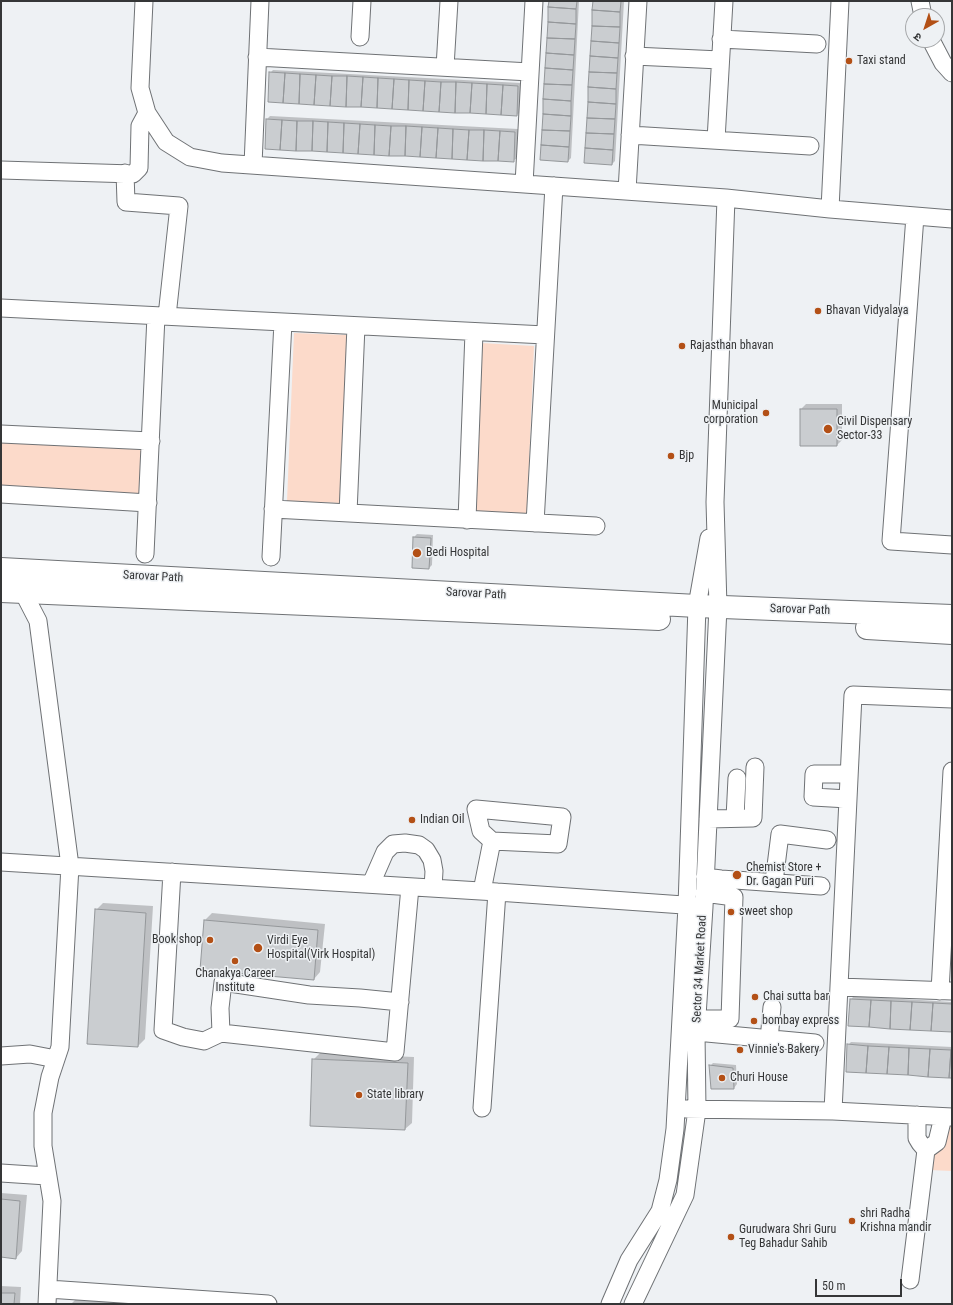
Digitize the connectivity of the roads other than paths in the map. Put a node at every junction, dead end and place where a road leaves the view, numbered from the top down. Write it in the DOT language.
graph roads {
  1 [pos="144,1"];
  2 [pos="260,1"];
  3 [pos="362,1"];
  4 [pos="450,1"];
  5 [pos="534,1"];
  6 [pos="638,1"];
  7 [pos="724,1"];
  8 [pos="840,1"];
  9 [pos="360,37"];
  10 [pos="722,39"];
  11 [pos="817,44"];
  12 [pos="935,48"];
  13 [pos="634,56"];
  14 [pos="257,57"];
  15 [pos="720,60"];
  16 [pos="445,67"];
  17 [pos="530,72"];
  18 [pos="952,73"];
  19 [pos="147,113"];
  20 [pos="630,135"];
  21 [pos="716,140"];
  22 [pos="810,146"];
  23 [pos="253,165"];
  24 [pos="1,170"];
  25 [pos="126,173"];
  26 [pos="524,184"];
  27 [pos="554,186"];
  28 [pos="626,191"];
  29 [pos="726,198"];
  30 [pos="830,209"];
  31 [pos="915,216"];
  32 [pos="952,219"];
  33 [pos="1,308"];
  34 [pos="162,316"];
  35 [pos="283,322"];
  36 [pos="356,326"];
  37 [pos="474,332"];
  38 [pos="545,336"];
  39 [pos="1,434"];
  40 [pos="151,441"];
  41 [pos="1,494"];
  42 [pos="148,503"];
  43 [pos="273,509"];
  44 [pos="348,513"];
  45 [pos="467,520"];
  46 [pos="535,523"];
  47 [pos="596,526"];
  48 [pos="952,545"];
  49 [pos="145,554"];
  50 [pos="271,557"];
  51 [pos="1,569"];
  52 [pos="1,591"];
  53 [pos="23,592"];
  54 [pos="707,613"];
  55 [pos="952,616"];
  56 [pos="952,632"];
  57 [pos="952,700"];
  58 [pos="755,767"];
  59 [pos="952,771"];
  60 [pos="849,774"];
  61 [pos="737,778"];
  62 [pos="848,799"];
  63 [pos="951,804"];
  64 [pos="735,818"];
  65 [pos="708,819"];
  66 [pos="827,840"];
  67 [pos="492,841"];
  68 [pos="1,862"];
  69 [pos="70,866"];
  70 [pos="172,872"];
  71 [pos="774,882"];
  72 [pos="371,884"];
  73 [pos="821,886"];
  74 [pos="410,887"];
  75 [pos="433,888"];
  76 [pos="490,891"];
  77 [pos="700,895"];
  78 [pos="949,906"];
  79 [pos="839,987"];
  80 [pos="946,991"];
  81 [pos="400,1002"];
  82 [pos="772,1007"];
  83 [pos="697,1026"];
  84 [pos="222,1033"];
  85 [pos="769,1040"];
  86 [pos="815,1043"];
  87 [pos="1,1056"];
  88 [pos="56,1059"];
  89 [pos="482,1108"];
  90 [pos="677,1109"];
  91 [pos="697,1110"];
  92 [pos="833,1111"];
  93 [pos="917,1116"];
  94 [pos="947,1117"];
  95 [pos="926,1150"];
  96 [pos="1,1172"];
  97 [pos="47,1176"];
  98 [pos="910,1280"];
  99 [pos="48,1297"];
  100 [pos="268,1304"];
  101 [pos="610,1304"];
  102 [pos="633,1304"];
  1 -- 19 [label="street"];
  2 -- 14 [label="street"];
  3 -- 9 [label="street"];
  4 -- 16 [label="street"];
  5 -- 17 [label="street"];
  6 -- 13 [label="street"];
  7 -- 10 [label="street"];
  8 -- 30 [label="street"];
  10 -- 11 [label="street"];
  10 -- 15 [label="street"];
  12 -- 18 [label="street"];
  13 -- 15 [label="street"];
  13 -- 20 [label="street"];
  14 -- 16 [label="street"];
  14 -- 23 [label="street"];
  15 -- 21 [label="street"];
  16 -- 17 [label="street"];
  17 -- 26 [label="street"];
  19 -- 23 [label="street"];
  19 -- 25 [label="street"];
  20 -- 21 [label="street"];
  20 -- 28 [label="street"];
  21 -- 22 [label="street"];
  23 -- 26 [label="street"];
  24 -- 25 [label="street"];
  25 -- 34 [label="street"];
  26 -- 27 [label="street"];
  27 -- 28 [label="street"];
  27 -- 38 [label="street"];
  28 -- 29 [label="street"];
  29 -- 30 [label="street"];
  29 -- 54 [label="street"];
  30 -- 31 [label="street"];
  31 -- 32 [label="street"];
  31 -- 48 [label="street"];
  33 -- 34 [label="street"];
  34 -- 35 [label="street"];
  34 -- 40 [label="street"];
  35 -- 36 [label="street"];
  35 -- 43 [label="street"];
  36 -- 37 [label="street"];
  36 -- 44 [label="street"];
  37 -- 38 [label="street"];
  37 -- 45 [label="street"];
  38 -- 46 [label="street"];
  39 -- 40 [label="street"];
  40 -- 42 [label="street"];
  41 -- 42 [label="street"];
  42 -- 49 [label="street"];
  43 -- 44 [label="street"];
  43 -- 50 [label="street"];
  44 -- 45 [label="street"];
  45 -- 46 [label="street"];
  46 -- 47 [label="street"];
  51 -- 54 [label="main road, Sarovar Path"];
  52 -- 53 [label="main road, Sarovar Path"];
  53 -- 54 [label="main road, Sarovar Path"];
  53 -- 69 [label="street"];
  54 -- 55 [label="main road, Sarovar Path"];
  54 -- 56 [label="main road, Sarovar Path"];
  54 -- 65 [label="street, Sector 34 Market Road"];
  54 -- 77 [label="street"];
  57 -- 60 [label="street"];
  58 -- 64 [label="street"];
  59 -- 63 [label="street"];
  60 -- 62 [label="street"];
  60 -- 62 [label="street"];
  61 -- 64 [label="street"];
  62 -- 79 [label="street"];
  63 -- 78 [label="street"];
  64 -- 65 [label="street"];
  65 -- 77 [label="street, Sector 34 Market Road"];
  66 -- 71 [label="street"];
  67 -- 67 [label="street"];
  67 -- 76 [label="street"];
  68 -- 69 [label="street"];
  69 -- 70 [label="street"];
  69 -- 88 [label="street"];
  70 -- 72 [label="street"];
  70 -- 84 [label="street"];
  71 -- 73 [label="street"];
  71 -- 77 [label="street"];
  72 -- 74 [label="street"];
  72 -- 75 [label="street"];
  74 -- 75 [label="street"];
  74 -- 81 [label="street"];
  75 -- 76 [label="street"];
  76 -- 77 [label="street"];
  76 -- 89 [label="street"];
  77 -- 83 [label="street, Sector 34 Market Road"];
  77 -- 83 [label="street"];
  77 -- 90 [label="street"];
  78 -- 80 [label="street"];
  79 -- 80 [label="street"];
  79 -- 92 [label="street"];
  81 -- 84 [label="street"];
  81 -- 84 [label="street"];
  82 -- 85 [label="street"];
  83 -- 85 [label="street"];
  83 -- 91 [label="street, Sector 34 Market Road"];
  85 -- 86 [label="street"];
  87 -- 88 [label="street"];
  88 -- 97 [label="street"];
  90 -- 91 [label="street"];
  90 -- 101 [label="street"];
  91 -- 92 [label="street"];
  91 -- 102 [label="street, Sector 34 Market Road"];
  92 -- 93 [label="street"];
  93 -- 94 [label="street"];
  93 -- 95 [label="street"];
  94 -- 95 [label="street"];
  95 -- 98 [label="street"];
  96 -- 97 [label="street"];
  97 -- 99 [label="street"];
  99 -- 100 [label="street"];
}
